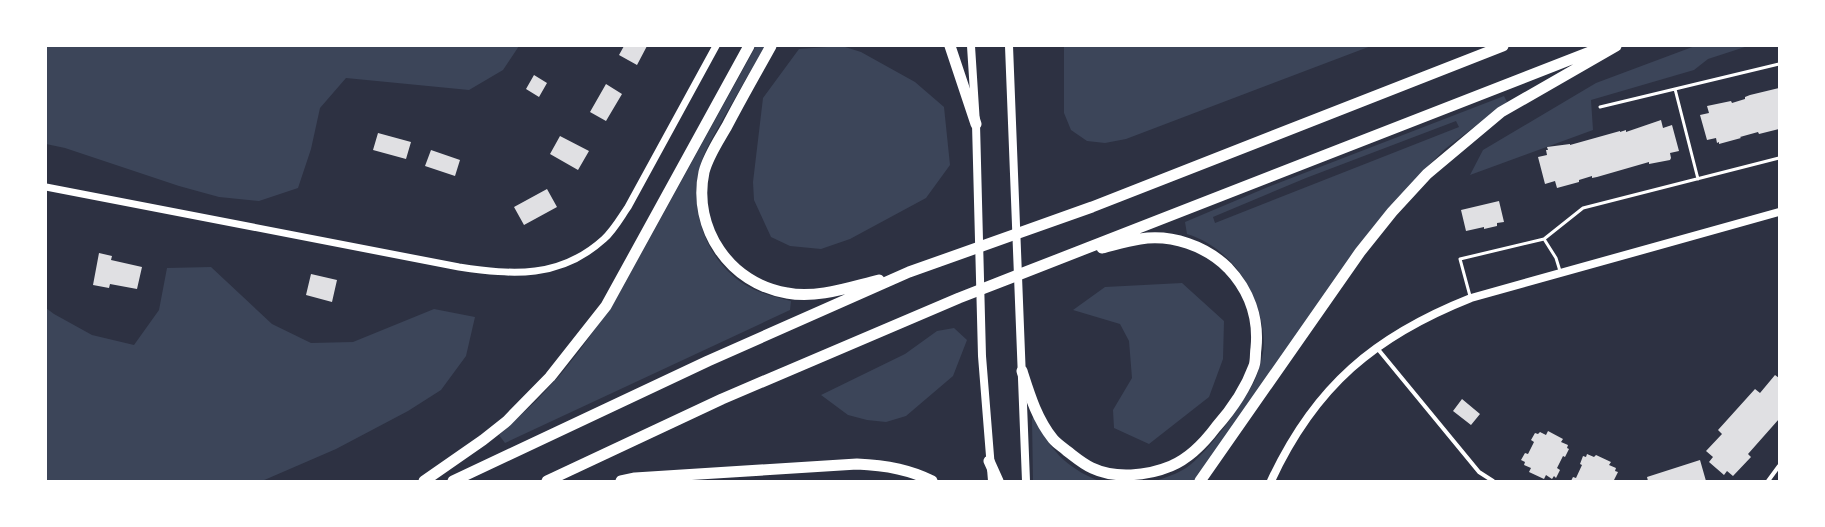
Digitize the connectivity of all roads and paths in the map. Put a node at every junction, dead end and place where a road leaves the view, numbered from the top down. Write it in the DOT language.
graph roads {
  1 [pos="716,46"];
  2 [pos="749,46"];
  3 [pos="771,46"];
  4 [pos="950,46"];
  5 [pos="971,46"];
  6 [pos="1009,46"];
  7 [pos="1503,46"];
  8 [pos="1605,46"];
  9 [pos="1616,46"];
  10 [pos="1779,64"];
  11 [pos="1675,89"];
  12 [pos="1600,107"];
  13 [pos="976,124"];
  14 [pos="1779,158"];
  15 [pos="1698,179"];
  16 [pos="46,187"];
  17 [pos="1779,212"];
  18 [pos="1544,239"];
  19 [pos="1062,257"];
  20 [pos="909,272"];
  21 [pos="1561,273"];
  22 [pos="1471,298"];
  23 [pos="1376,348"];
  24 [pos="1022,372"];
  25 [pos="989,461"];
  26 [pos="1779,466"];
  27 [pos="424,481"];
  28 [pos="453,481"];
  29 [pos="547,481"];
  30 [pos="621,481"];
  31 [pos="932,481"];
  32 [pos="992,481"];
  33 [pos="998,481"];
  34 [pos="1026,481"];
  35 [pos="1200,481"];
  36 [pos="1271,481"];
  37 [pos="1493,481"];
  38 [pos="1768,481"];
  1 -- 16 [label="street"];
  2 -- 27 [label="highway"];
  3 -- 20 [label="highway"];
  4 -- 13 [label="highway"];
  5 -- 13 [label="main road"];
  6 -- 24 [label="main road"];
  7 -- 20 [label="highway"];
  8 -- 19 [label="highway"];
  9 -- 35 [label="highway"];
  10 -- 11 [label="lane"];
  11 -- 12 [label="lane"];
  11 -- 15 [label="lane"];
  13 -- 25 [label="main road"];
  14 -- 15 [label="lane"];
  15 -- 18 [label="lane"];
  17 -- 21 [label="main road"];
  18 -- 21 [label="lane"];
  18 -- 22 [label="lane"];
  19 -- 24 [label="highway"];
  19 -- 29 [label="highway"];
  20 -- 28 [label="highway"];
  21 -- 22 [label="main road"];
  22 -- 23 [label="main road"];
  23 -- 36 [label="main road"];
  23 -- 37 [label="street"];
  24 -- 34 [label="main road"];
  25 -- 32 [label="main road"];
  25 -- 33 [label="highway"];
  26 -- 38 [label="street"];
  30 -- 31 [label="highway"];
}
